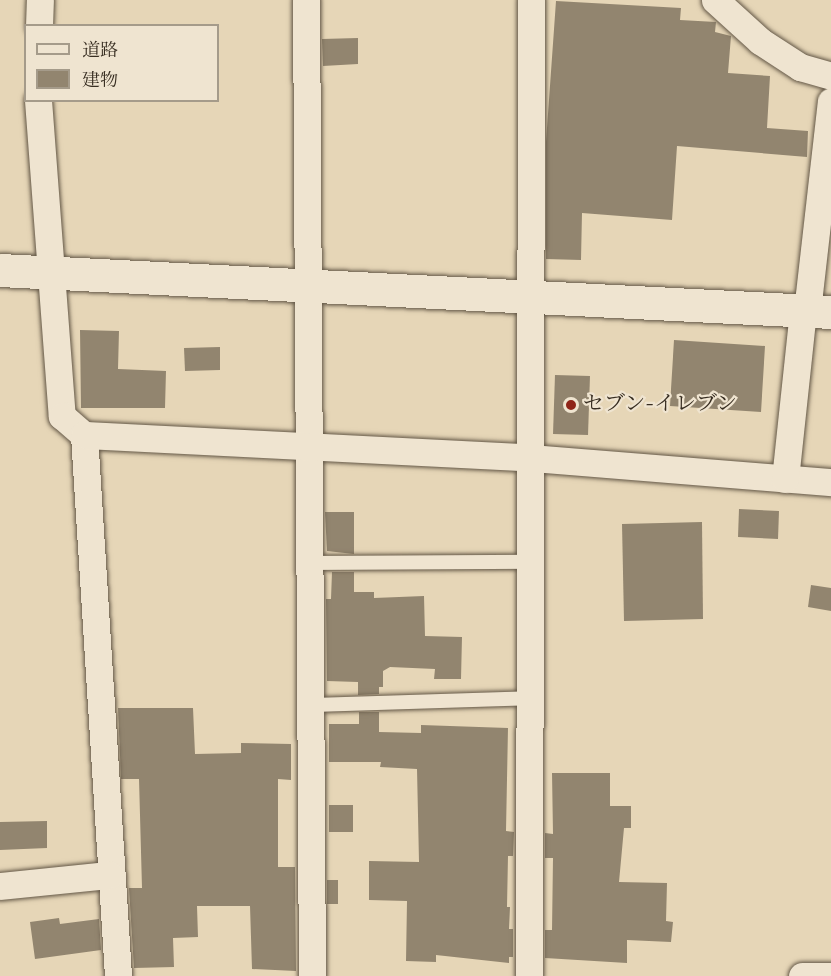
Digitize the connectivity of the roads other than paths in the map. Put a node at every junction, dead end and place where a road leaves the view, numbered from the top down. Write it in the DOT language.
graph roads {
  1 [pos="40,0"];
  2 [pos="306,0"];
  3 [pos="531,0"];
  4 [pos="715,0"];
  5 [pos="39,24"];
  6 [pos="831,76"];
  7 [pos="831,101"];
  8 [pos="38,102"];
  9 [pos="0,270"];
  10 [pos="50,273"];
  11 [pos="310,287"];
  12 [pos="530,295"];
  13 [pos="814,311"];
  14 [pos="84,435"];
  15 [pos="312,444"];
  16 [pos="531,458"];
  17 [pos="785,479"];
  18 [pos="831,482"];
  19 [pos="530,562"];
  20 [pos="312,563"];
  21 [pos="530,698"];
  22 [pos="312,705"];
  23 [pos="109,875"];
  24 [pos="0,886"];
  25 [pos="118,976"];
  26 [pos="312,976"];
  27 [pos="529,976"];
  28 [pos="802,976"];
  29 [pos="831,976"];
  1 -- 5 [label="street"];
  2 -- 11 [label="street"];
  3 -- 12 [label="street"];
  4 -- 6 [label="street"];
  7 -- 13 [label="street"];
  8 -- 10 [label="street"];
  9 -- 10 [label="street"];
  10 -- 11 [label="street"];
  10 -- 14 [label="street"];
  11 -- 12 [label="street"];
  11 -- 15 [label="street"];
  12 -- 13 [label="street"];
  12 -- 16 [label="street"];
  13 -- 17 [label="street"];
  14 -- 15 [label="street"];
  14 -- 23 [label="street"];
  15 -- 16 [label="street"];
  15 -- 20 [label="street"];
  16 -- 17 [label="street"];
  16 -- 19 [label="street"];
  17 -- 18 [label="street"];
  19 -- 20 [label="lane"];
  19 -- 21 [label="street"];
  20 -- 22 [label="street"];
  21 -- 22 [label="lane"];
  21 -- 27 [label="street"];
  22 -- 26 [label="street"];
  23 -- 24 [label="street"];
  23 -- 25 [label="street"];
  28 -- 29 [label="street"];
}
